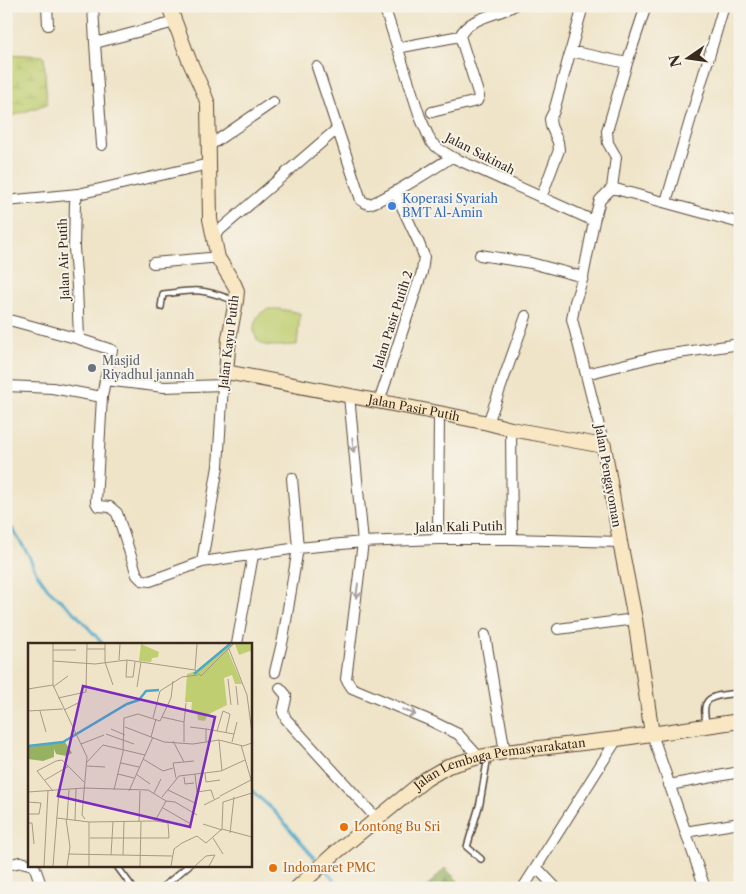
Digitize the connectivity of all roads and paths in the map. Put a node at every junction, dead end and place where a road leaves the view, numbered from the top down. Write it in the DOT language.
graph roads {
  1 [pos="47,6"];
  2 [pos="93,6"];
  3 [pos="169,6"];
  4 [pos="384,6"];
  5 [pos="512,6"];
  6 [pos="583,6"];
  7 [pos="646,6"];
  8 [pos="723,8"];
  9 [pos="175,22"];
  10 [pos="48,24"];
  11 [pos="460,36"];
  12 [pos="95,43"];
  13 [pos="397,48"];
  14 [pos="570,51"];
  15 [pos="627,63"];
  16 [pos="317,67"];
  17 [pos="273,102"];
  18 [pos="432,112"];
  19 [pos="337,129"];
  20 [pos="102,145"];
  21 [pos="209,146"];
  22 [pos="452,157"];
  23 [pos="209,164"];
  24 [pos="612,188"];
  25 [pos="395,192"];
  26 [pos="78,194"];
  27 [pos="541,198"];
  28 [pos="6,201"];
  29 [pos="666,202"];
  30 [pos="594,221"];
  31 [pos="740,223"];
  32 [pos="213,236"];
  33 [pos="480,255"];
  34 [pos="218,258"];
  35 [pos="153,263"];
  36 [pos="583,277"];
  37 [pos="236,301"];
  38 [pos="160,307"];
  39 [pos="526,316"];
  40 [pos="6,320"];
  41 [pos="79,339"];
  42 [pos="740,344"];
  43 [pos="586,374"];
  44 [pos="224,378"];
  45 [pos="105,380"];
  46 [pos="6,386"];
  47 [pos="349,396"];
  48 [pos="102,397"];
  49 [pos="379,402"];
  50 [pos="439,413"];
  51 [pos="488,423"];
  52 [pos="511,430"];
  53 [pos="604,446"];
  54 [pos="292,478"];
  55 [pos="438,539"];
  56 [pos="512,539"];
  57 [pos="363,542"];
  58 [pos="620,542"];
  59 [pos="298,548"];
  60 [pos="253,555"];
  61 [pos="202,562"];
  62 [pos="635,619"];
  63 [pos="558,629"];
  64 [pos="486,635"];
  65 [pos="237,643"];
  66 [pos="276,672"];
  67 [pos="280,688"];
  68 [pos="740,693"];
  69 [pos="740,721"];
  70 [pos="708,726"];
  71 [pos="652,734"];
  72 [pos="617,739"];
  73 [pos="505,752"];
  74 [pos="484,756"];
  75 [pos="740,772"];
  76 [pos="669,785"];
  77 [pos="377,819"];
  78 [pos="740,823"];
  79 [pos="685,832"];
  80 [pos="481,859"];
  81 [pos="28,864"];
  82 [pos="6,865"];
  83 [pos="32,866"];
  84 [pos="117,866"];
  85 [pos="188,866"];
  86 [pos="536,867"];
  87 [pos="42,888"];
  88 [pos="134,888"];
  89 [pos="162,888"];
  90 [pos="297,888"];
  91 [pos="523,888"];
  92 [pos="556,888"];
  93 [pos="705,888"];
  1 -- 10 [label="street"];
  2 -- 12 [label="street"];
  3 -- 9 [label="street, Jalan Kayu Putih"];
  4 -- 13 [label="street, Jalan Sakinah"];
  5 -- 11 [label="street"];
  6 -- 14 [label="street"];
  7 -- 15 [label="street"];
  8 -- 29 [label="street"];
  9 -- 12 [label="street"];
  9 -- 21 [label="street, Jalan Kayu Putih"];
  11 -- 13 [label="street"];
  11 -- 18 [label="street"];
  12 -- 20 [label="street"];
  13 -- 22 [label="street, Jalan Sakinah"];
  14 -- 15 [label="street"];
  14 -- 27 [label="street"];
  15 -- 24 [label="street"];
  16 -- 19 [label="street"];
  17 -- 21 [label="street"];
  19 -- 25 [label="street"];
  19 -- 32 [label="street"];
  21 -- 23 [label="street, Jalan Kayu Putih"];
  22 -- 25 [label="street"];
  22 -- 27 [label="street, Jalan Sakinah"];
  23 -- 26 [label="street"];
  23 -- 32 [label="street, Jalan Kayu Putih"];
  24 -- 29 [label="street"];
  24 -- 30 [label="street, Jalan Pengayoman"];
  25 -- 49 [label="street, Jalan Pasir Putih 2"];
  26 -- 28 [label="street"];
  26 -- 41 [label="street, Jalan Air Putih"];
  27 -- 30 [label="street, Jalan Sakinah"];
  29 -- 31 [label="street"];
  30 -- 36 [label="street, Jalan Pengayoman"];
  32 -- 34 [label="street, Jalan Kayu Putih"];
  33 -- 36 [label="street"];
  34 -- 35 [label="street"];
  34 -- 37 [label="street, Jalan Kayu Putih"];
  36 -- 43 [label="street, Jalan Pengayoman"];
  37 -- 38 [label="lane"];
  37 -- 44 [label="street, Jalan Kayu Putih"];
  39 -- 51 [label="street"];
  40 -- 41 [label="street"];
  41 -- 45 [label="street"];
  42 -- 43 [label="street"];
  43 -- 53 [label="street, Jalan Pengayoman"];
  44 -- 45 [label="street"];
  44 -- 47 [label="street, Jalan Pasir Putih"];
  44 -- 61 [label="street, Jalan Kayu Putih"];
  45 -- 48 [label="street"];
  46 -- 48 [label="street"];
  47 -- 49 [label="street, Jalan Pasir Putih"];
  47 -- 57 [label="street, one-way"];
  48 -- 61 [label="street"];
  49 -- 50 [label="street, Jalan Pasir Putih"];
  50 -- 51 [label="street, Jalan Pasir Putih"];
  50 -- 55 [label="street"];
  51 -- 52 [label="street, Jalan Pasir Putih"];
  52 -- 53 [label="street, Jalan Pasir Putih"];
  52 -- 56 [label="street"];
  53 -- 58 [label="street, Jalan Pengayoman"];
  54 -- 59 [label="street"];
  55 -- 56 [label="street, Jalan Kali Putih"];
  55 -- 57 [label="street, Jalan Kali Putih"];
  56 -- 58 [label="street, Jalan Kali Putih"];
  57 -- 59 [label="street, Jalan Kali Putih"];
  57 -- 74 [label="street, one-way"];
  58 -- 62 [label="street, Jalan Pengayoman"];
  59 -- 60 [label="street"];
  59 -- 66 [label="street"];
  60 -- 61 [label="street"];
  60 -- 65 [label="street"];
  62 -- 63 [label="street"];
  62 -- 71 [label="street, Jalan Pengayoman"];
  64 -- 73 [label="street"];
  67 -- 77 [label="street"];
  68 -- 70 [label="lane"];
  69 -- 70 [label="street, Jalan Lembaga Pemasyarakatan"];
  70 -- 71 [label="street, Jalan Lembaga Pemasyarakatan"];
  71 -- 72 [label="street, Jalan Lembaga Pemasyarakatan"];
  71 -- 76 [label="street"];
  72 -- 73 [label="street, Jalan Lembaga Pemasyarakatan"];
  72 -- 86 [label="street"];
  73 -- 74 [label="street, Jalan Lembaga Pemasyarakatan"];
  74 -- 77 [label="street, Jalan Lembaga Pemasyarakatan"];
  74 -- 80 [label="lane"];
  75 -- 76 [label="street"];
  76 -- 79 [label="street"];
  77 -- 90 [label="street, Jalan Lembaga Pemasyarakatan"];
  78 -- 79 [label="street"];
  79 -- 93 [label="street"];
  81 -- 82 [label="street"];
  83 -- 87 [label="street"];
  84 -- 88 [label="lane"];
  85 -- 89 [label="lane"];
  86 -- 91 [label="street"];
  86 -- 92 [label="street"];
}
